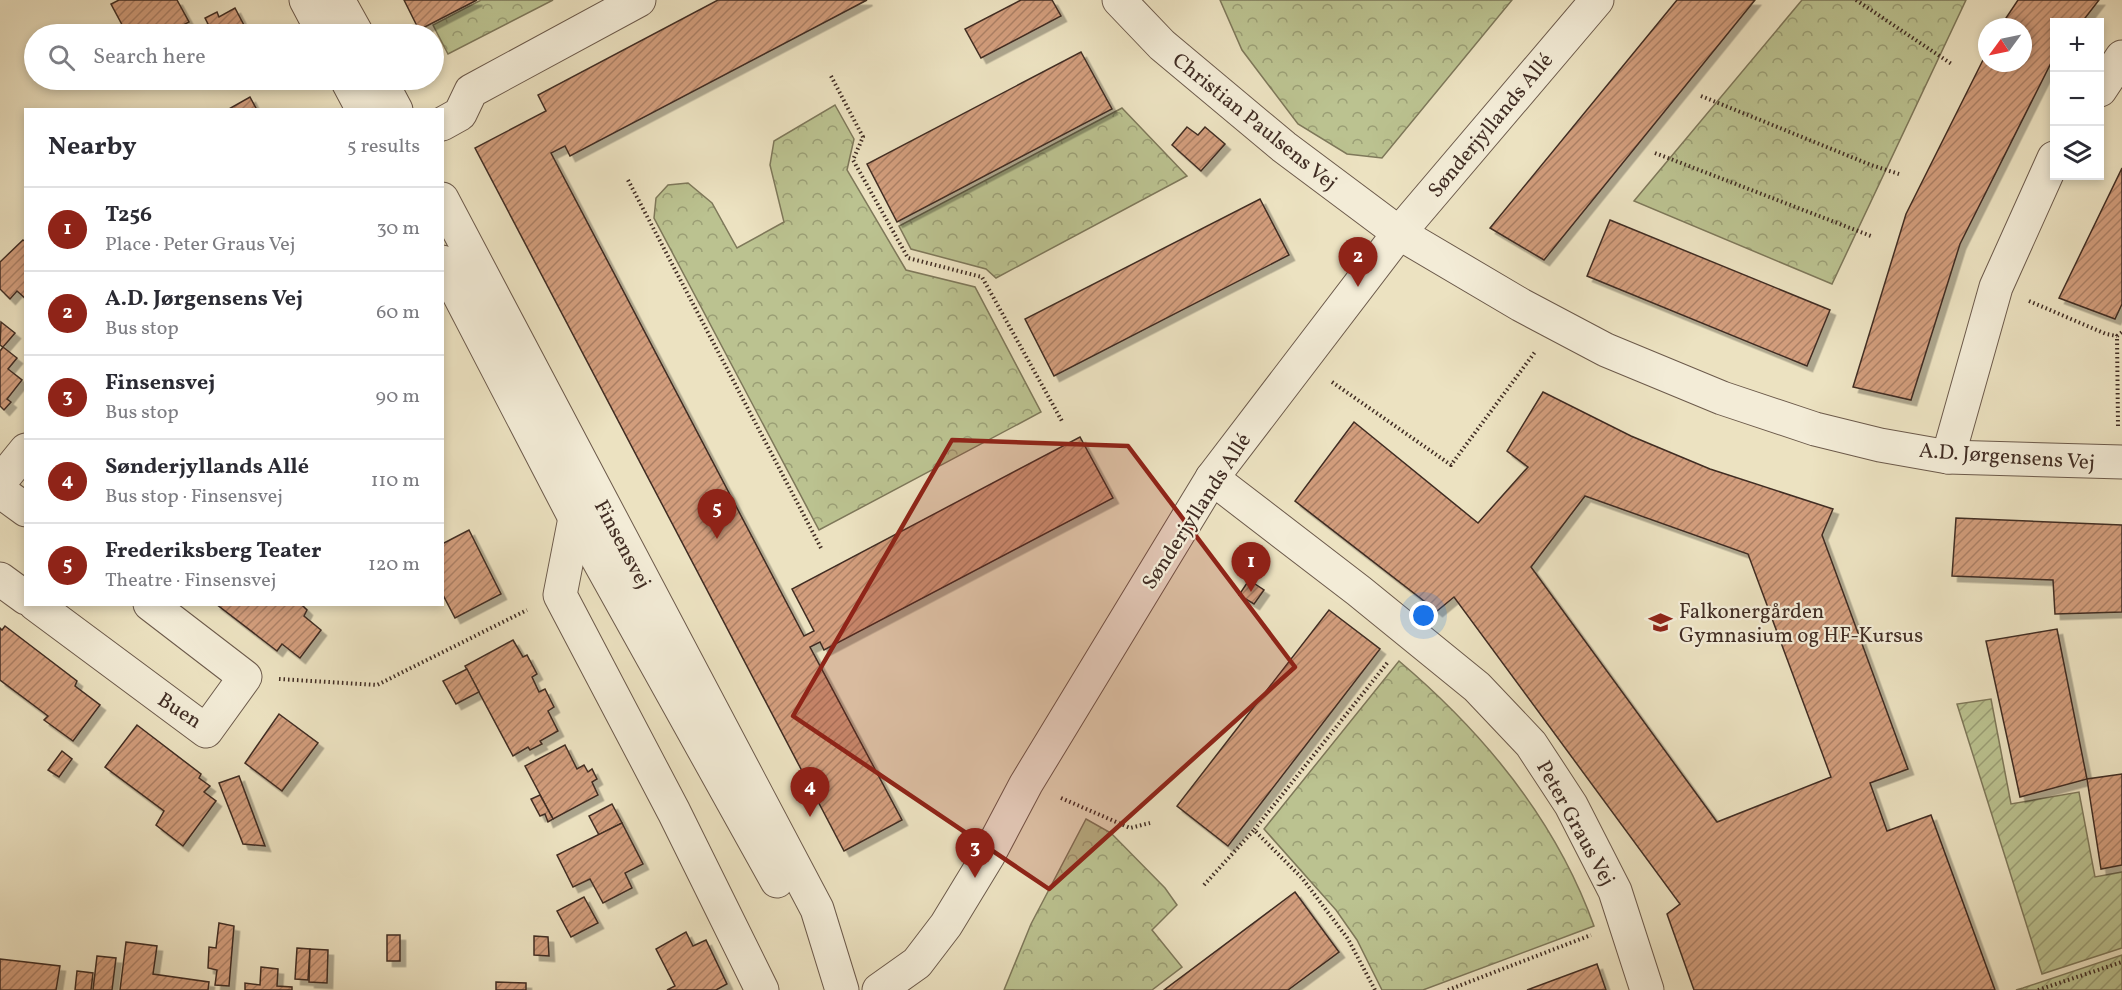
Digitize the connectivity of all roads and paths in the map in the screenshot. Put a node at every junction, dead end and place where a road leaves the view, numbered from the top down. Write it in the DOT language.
graph roads {
  1 [pos="306,0"];
  2 [pos="338,0"];
  3 [pos="639,0"];
  4 [pos="1119,0"];
  5 [pos="1597,0"];
  6 [pos="1856,0"];
  7 [pos="319,24"];
  8 [pos="351,24"];
  9 [pos="2122,57"];
  10 [pos="1953,65"];
  11 [pos="831,76"];
  12 [pos="2104,84"];
  13 [pos="352,90"];
  14 [pos="385,90"];
  15 [pos="1701,96"];
  16 [pos="362,108"];
  17 [pos="395,108"];
  18 [pos="444,123"];
  19 [pos="1655,153"];
  20 [pos="2050,169"];
  21 [pos="1899,174"];
  22 [pos="628,180"];
  23 [pos="444,203"];
  24 [pos="1399,233"];
  25 [pos="1871,236"];
  26 [pos="444,265"];
  27 [pos="1996,287"];
  28 [pos="1557,324"];
  29 [pos="2122,332"];
  30 [pos="2117,336"];
  31 [pos="1302,360"];
  32 [pos="1063,423"];
  33 [pos="24,452"];
  34 [pos="1948,457"];
  35 [pos="2120,462"];
  36 [pos="1212,478"];
  37 [pos="0,482"];
  38 [pos="0,491"];
  39 [pos="24,509"];
  40 [pos="588,510"];
  41 [pos="821,548"];
  42 [pos="0,579"];
  43 [pos="560,595"];
  44 [pos="24,597"];
  45 [pos="38,606"];
  46 [pos="153,606"];
  47 [pos="1410,633"];
  48 [pos="245,677"];
  49 [pos="1081,807"];
  50 [pos="1149,823"];
  51 [pos="1254,830"];
  52 [pos="1204,885"];
  53 [pos="1625,922"];
  54 [pos="2122,963"];
  55 [pos="762,990"];
  56 [pos="837,990"];
  57 [pos="842,990"];
  58 [pos="879,990"];
  59 [pos="1375,990"];
  60 [pos="1448,990"];
  61 [pos="1647,990"];
  62 [pos="2038,990"];
  1 -- 7 [label="street"];
  2 -- 8 [label="street"];
  3 -- 18 [label="street"];
  4 -- 24 [label="street, Christian Paulsens Vej"];
  5 -- 24 [label="street, Sønderjyllands Allé"];
  6 -- 10 [label="path"];
  9 -- 12 [label="street"];
  11 -- 32 [label="path"];
  13 -- 16 [label="street"];
  14 -- 17 [label="street"];
  15 -- 21 [label="path"];
  19 -- 25 [label="path"];
  20 -- 27 [label="street"];
  22 -- 41 [label="path"];
  23 -- 40 [label="street, Finsensvej"];
  24 -- 28 [label="street, A.D. Jørgensens Vej"];
  24 -- 31 [label="street, Sønderjyllands Allé"];
  26 -- 40 [label="street, Finsensvej"];
  27 -- 30 [label="path"];
  27 -- 34 [label="street"];
  28 -- 31 [label="path"];
  28 -- 34 [label="street, A.D. Jørgensens Vej"];
  29 -- 30 [label="path"];
  30 -- 35 [label="path"];
  31 -- 36 [label="street, Sønderjyllands Allé"];
  33 -- 37 [label="street"];
  34 -- 35 [label="street, A.D. Jørgensens Vej"];
  36 -- 47 [label="street, Peter Graus Vej"];
  36 -- 58 [label="street, Sønderjyllands Allé"];
  38 -- 39 [label="street"];
  40 -- 43 [label="street, Finsensvej"];
  40 -- 56 [label="street, Finsensvej"];
  40 -- 57 [label="street, Finsensvej"];
  42 -- 44 [label="street"];
  43 -- 48 [label="path"];
  43 -- 55 [label="street"];
  45 -- 48 [label="street, Buen"];
  46 -- 48 [label="street"];
  47 -- 51 [label="path"];
  47 -- 53 [label="street, Peter Graus Vej"];
  49 -- 50 [label="path"];
  51 -- 52 [label="path"];
  51 -- 59 [label="path"];
  53 -- 60 [label="path"];
  53 -- 61 [label="street, Peter Graus Vej"];
  54 -- 62 [label="path"];
}
